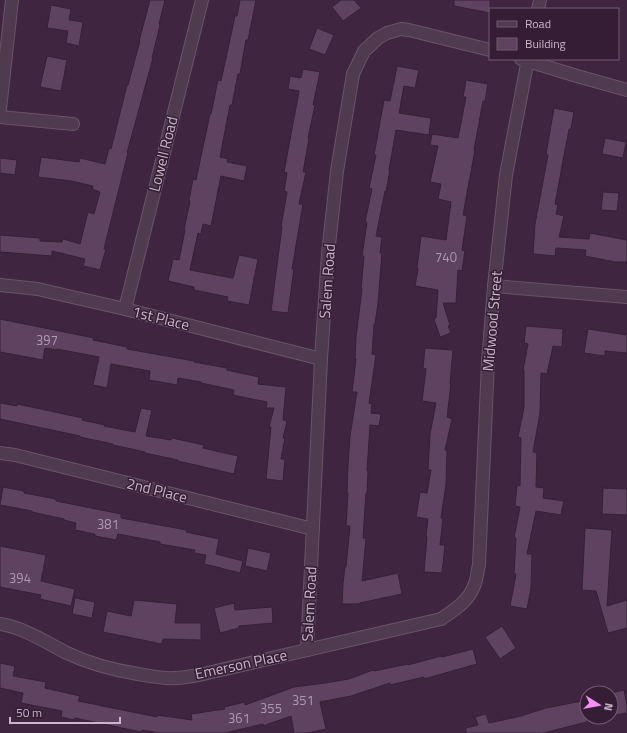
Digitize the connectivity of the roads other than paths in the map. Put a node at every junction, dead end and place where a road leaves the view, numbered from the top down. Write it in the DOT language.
graph roads {
  1 [pos="12,0"];
  2 [pos="202,0"];
  3 [pos="489,50"];
  4 [pos="525,60"];
  5 [pos="627,90"];
  6 [pos="0,108"];
  7 [pos="0,117"];
  8 [pos="74,124"];
  9 [pos="0,285"];
  10 [pos="494,286"];
  11 [pos="627,298"];
  12 [pos="125,309"];
  13 [pos="321,359"];
  14 [pos="0,453"];
  15 [pos="313,529"];
  16 [pos="474,586"];
  17 [pos="0,624"];
  18 [pos="307,650"];
  1 -- 6 [label="street"];
  2 -- 12 [label="street, Lowell Road"];
  3 -- 13 [label="street, Salem Road"];
  4 -- 5 [label="street"];
  4 -- 10 [label="street, Midwood Street"];
  7 -- 8 [label="street"];
  9 -- 12 [label="street, 1st Place"];
  10 -- 11 [label="street"];
  10 -- 16 [label="street, Midwood Street"];
  12 -- 13 [label="street, 1st Place"];
  13 -- 15 [label="street, Salem Road"];
  14 -- 15 [label="street, 2nd Place"];
  15 -- 18 [label="street, Salem Road"];
  16 -- 18 [label="street, Emerson Place"];
  17 -- 18 [label="street, Emerson Place"];
}
